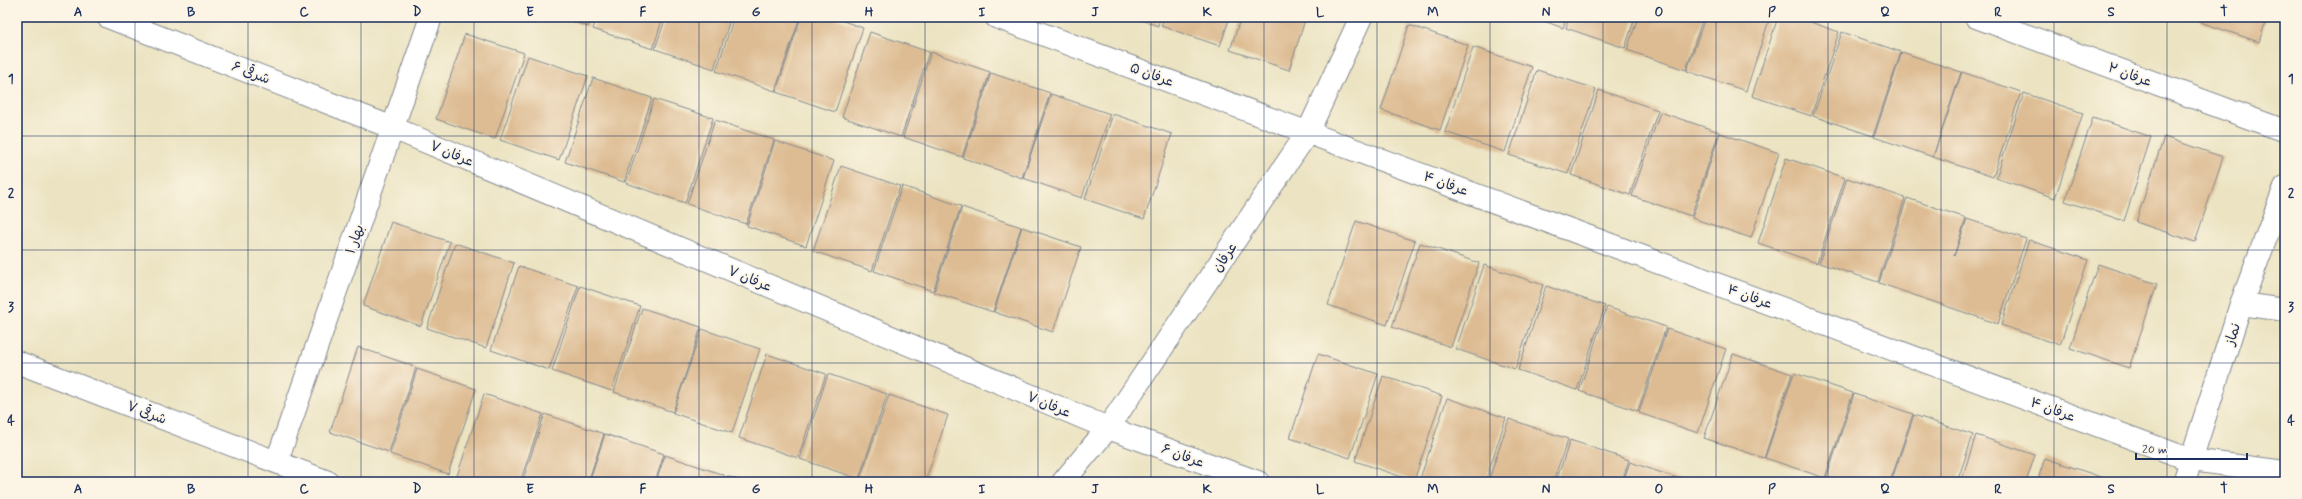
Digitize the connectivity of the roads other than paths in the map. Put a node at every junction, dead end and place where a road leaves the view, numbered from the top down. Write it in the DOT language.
graph roads {
  1 [pos="108,17"];
  2 [pos="431,17"];
  3 [pos="996,17"];
  4 [pos="1361,17"];
  5 [pos="1976,17"];
  6 [pos="393,128"];
  7 [pos="2285,131"];
  8 [pos="1308,132"];
  9 [pos="2285,187"];
  10 [pos="2241,304"];
  11 [pos="2285,310"];
  12 [pos="17,362"];
  13 [pos="1108,428"];
  14 [pos="2191,460"];
  15 [pos="277,461"];
  16 [pos="2285,472"];
  17 [pos="328,482"];
  18 [pos="1063,482"];
  19 [pos="1258,482"];
  20 [pos="2184,482"];
  1 -- 6 [label="street, شرقی ۶"];
  2 -- 6 [label="street, بهار ۱"];
  3 -- 8 [label="street, عرفان ۵"];
  4 -- 8 [label="street, عرفان"];
  5 -- 7 [label="street, عرفان ۲"];
  6 -- 13 [label="street, عرفان ۷"];
  6 -- 15 [label="street, بهار ۱"];
  8 -- 13 [label="street, عرفان"];
  8 -- 14 [label="street, عرفان ۴"];
  9 -- 10 [label="street, نماز"];
  10 -- 11 [label="street"];
  10 -- 14 [label="street, نماز"];
  12 -- 15 [label="street, شرقی ۷"];
  13 -- 18 [label="street, عرفان"];
  13 -- 19 [label="street, عرفان ۶"];
  14 -- 16 [label="street, عرفان ۴"];
  14 -- 20 [label="street, نماز"];
  15 -- 17 [label="street, شرقی ۷"];
}
